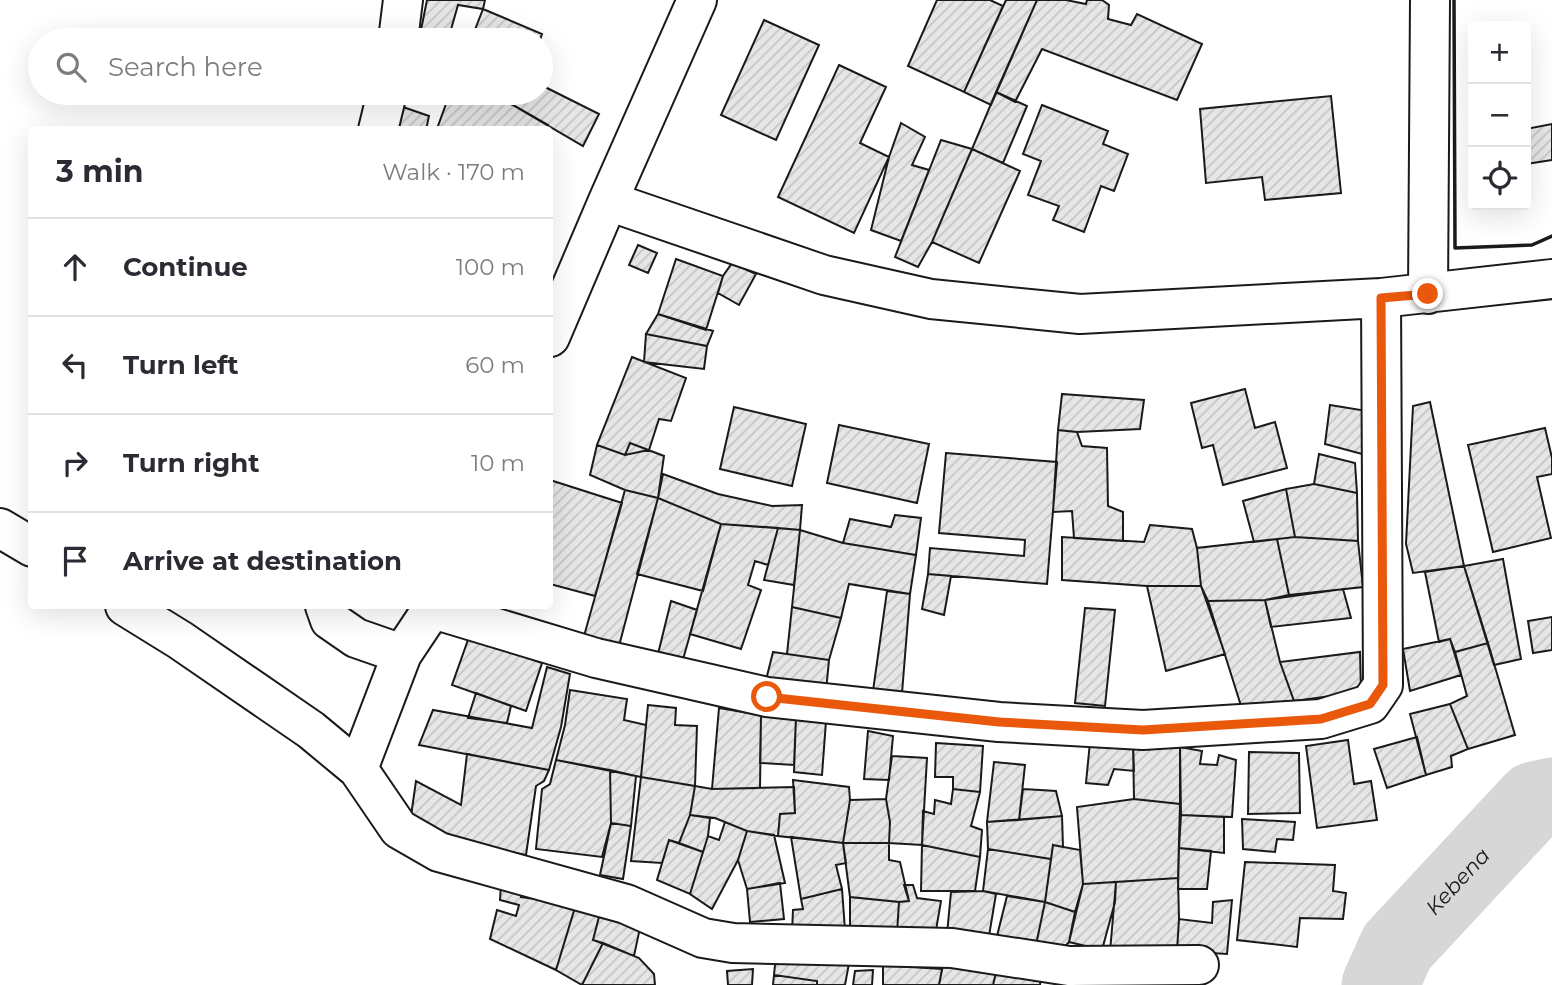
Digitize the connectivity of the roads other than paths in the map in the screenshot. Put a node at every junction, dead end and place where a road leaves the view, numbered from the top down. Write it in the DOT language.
graph roads {
  1 [pos="403,0"];
  2 [pos="697,0"];
  3 [pos="1430,0"];
  4 [pos="400,28"];
  5 [pos="384,105"];
  6 [pos="379,126"];
  7 [pos="608,201"];
  8 [pos="1552,279"];
  9 [pos="1428,294"];
  10 [pos="1381,298"];
  11 [pos="553,330"];
  12 [pos="0,528"];
  13 [pos="28,545"];
  14 [pos="130,609"];
  15 [pos="326,609"];
  16 [pos="433,609"];
  17 [pos="440,609"];
  18 [pos="402,654"];
  19 [pos="358,769"];
  20 [pos="1199,965"];
  1 -- 4 [label="street"];
  2 -- 7 [label="street"];
  3 -- 9 [label="street"];
  5 -- 6 [label="street"];
  7 -- 10 [label="street"];
  7 -- 11 [label="street"];
  8 -- 9 [label="street"];
  9 -- 10 [label="street"];
  10 -- 17 [label="street"];
  12 -- 13 [label="street"];
  14 -- 19 [label="street"];
  15 -- 18 [label="street"];
  16 -- 18 [label="street"];
  18 -- 19 [label="street"];
  19 -- 20 [label="street"];
}
